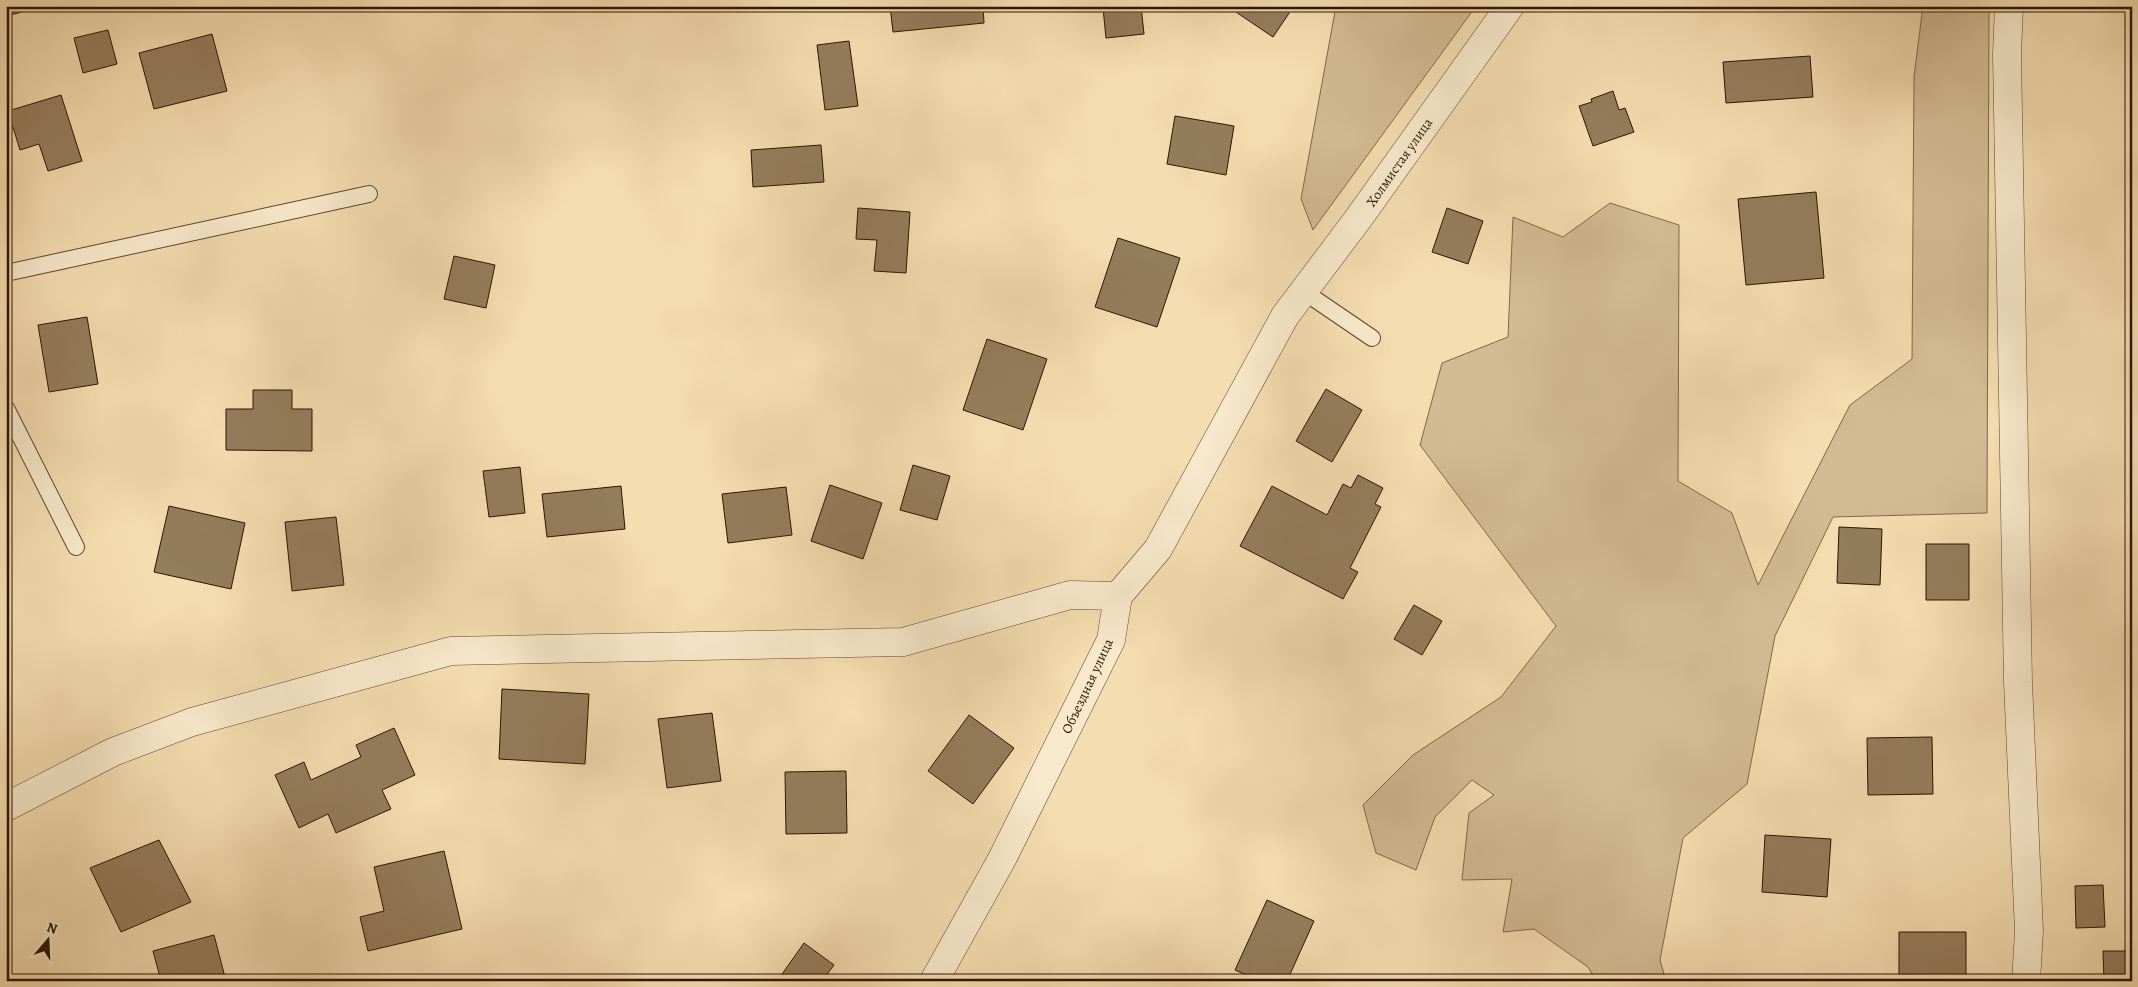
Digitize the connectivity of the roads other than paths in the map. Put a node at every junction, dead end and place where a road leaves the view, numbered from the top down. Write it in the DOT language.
graph roads {
  1 [pos="1510,6"];
  2 [pos="2009,6"];
  3 [pos="369,194"];
  4 [pos="6,273"];
  5 [pos="1303,291"];
  6 [pos="1372,338"];
  7 [pos="6,408"];
  8 [pos="76,547"];
  9 [pos="1118,596"];
  10 [pos="6,807"];
  11 [pos="934,981"];
  12 [pos="2026,981"];
  1 -- 5 [label="street, Холмистая улица"];
  2 -- 12 [label="street"];
  3 -- 4 [label="lane"];
  5 -- 6 [label="lane"];
  5 -- 9 [label="street, Холмистая улица"];
  7 -- 8 [label="lane"];
  9 -- 10 [label="street"];
  9 -- 11 [label="street, Объездная улица"];
}
